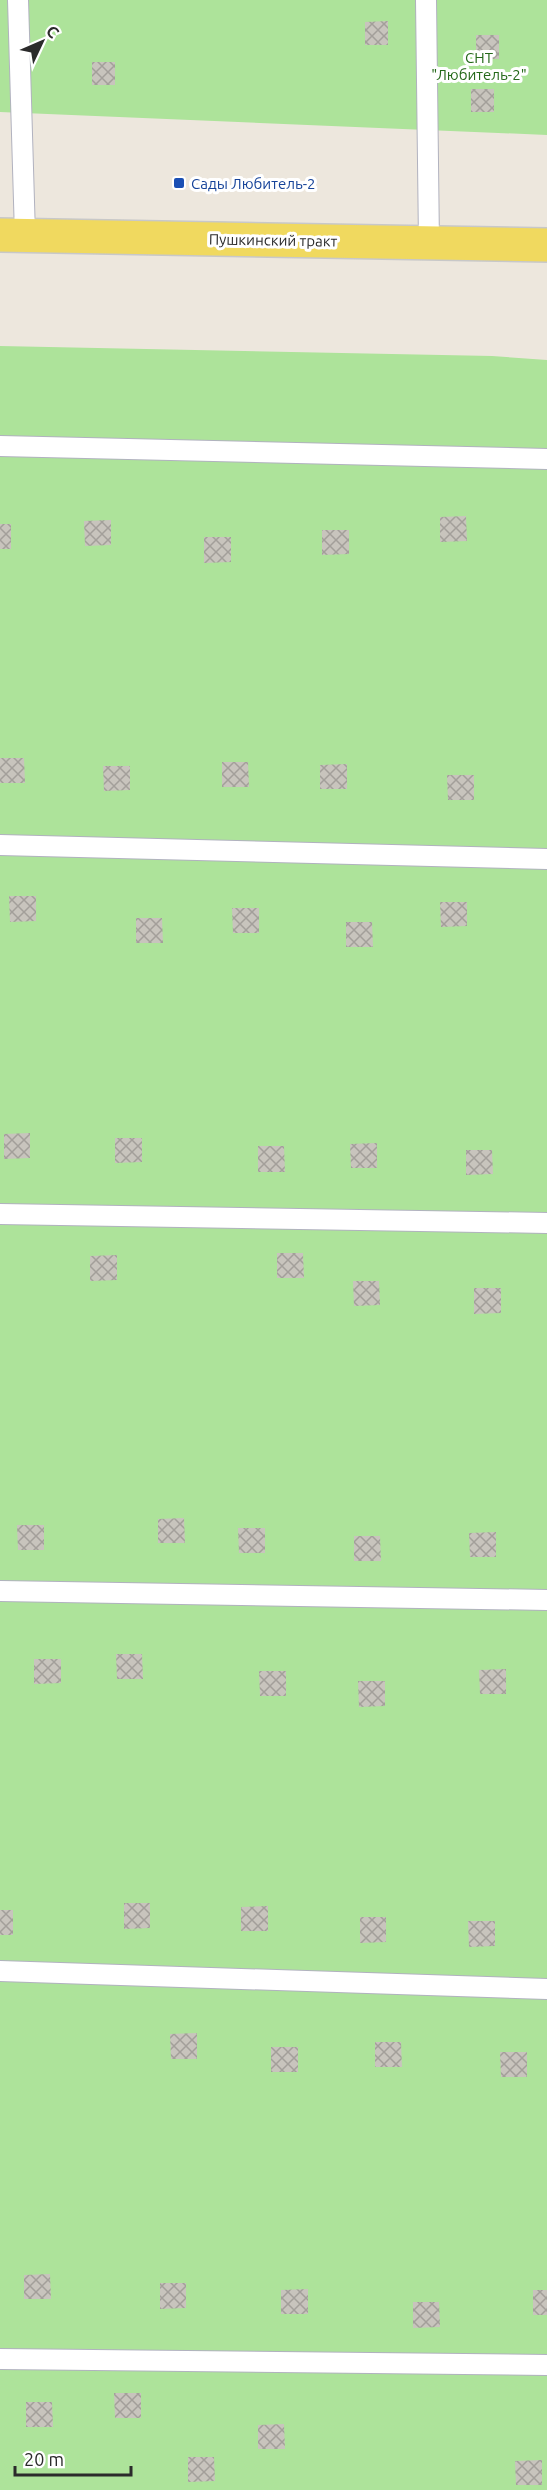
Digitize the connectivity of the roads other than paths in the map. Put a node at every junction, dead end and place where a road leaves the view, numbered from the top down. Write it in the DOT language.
graph roads {
  1 [pos="18,0"];
  2 [pos="426,0"];
  3 [pos="13,235"];
  4 [pos="429,243"];
  5 [pos="547,245"];
  6 [pos="0,446"];
  7 [pos="547,459"];
  8 [pos="0,845"];
  9 [pos="547,859"];
  10 [pos="0,1214"];
  11 [pos="547,1224"];
  12 [pos="0,1591"];
  13 [pos="547,1600"];
  14 [pos="0,1971"];
  15 [pos="547,1989"];
  16 [pos="0,2359"];
  17 [pos="547,2365"];
  1 -- 3 [label="lane"];
  2 -- 4 [label="lane"];
  3 -- 4 [label="main road, Пушкинский тракт"];
  4 -- 5 [label="main road, Пушкинский тракт"];
  6 -- 7 [label="lane"];
  8 -- 9 [label="lane"];
  10 -- 11 [label="lane"];
  12 -- 13 [label="lane"];
  14 -- 15 [label="lane"];
  16 -- 17 [label="lane"];
}
